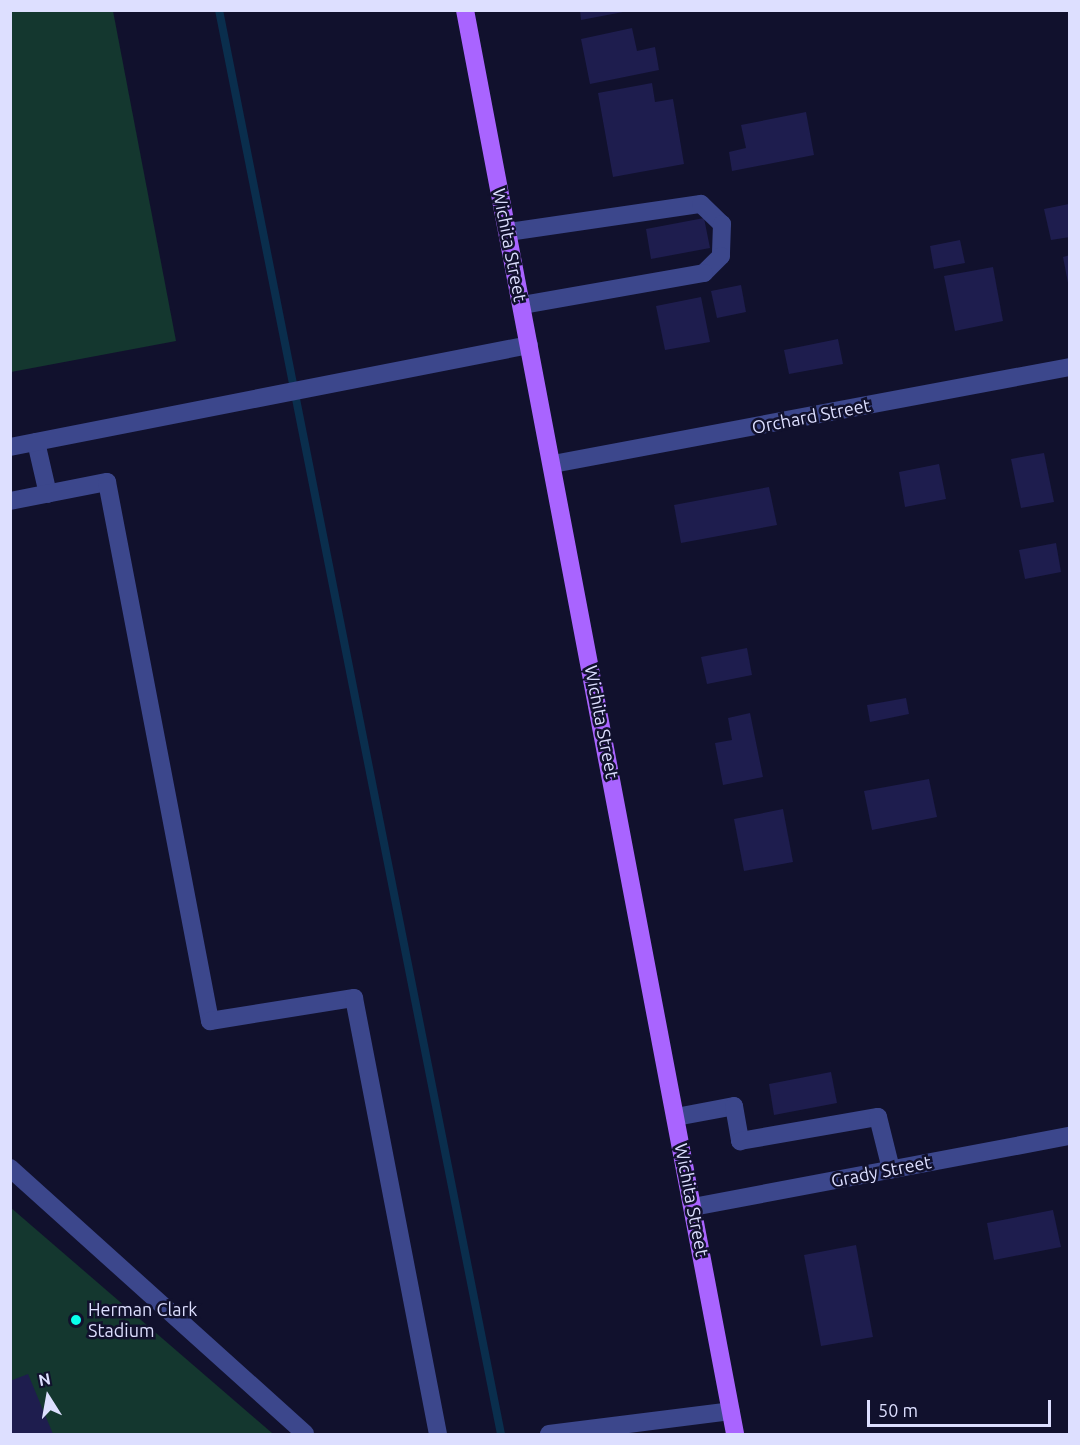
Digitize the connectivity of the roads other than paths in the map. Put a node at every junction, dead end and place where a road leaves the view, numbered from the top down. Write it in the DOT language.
graph roads {
  1 [pos="465,10"];
  2 [pos="508,232"];
  3 [pos="522,305"];
  4 [pos="530,345"];
  5 [pos="1070,367"];
  6 [pos="36,442"];
  7 [pos="10,447"];
  8 [pos="553,465"];
  9 [pos="48,494"];
  10 [pos="10,501"];
  11 [pos="676,1117"];
  12 [pos="1070,1136"];
  13 [pos="10,1168"];
  14 [pos="891,1169"];
  15 [pos="693,1207"];
  16 [pos="731,1411"];
  17 [pos="305,1434"];
  18 [pos="438,1434"];
  19 [pos="549,1434"];
  20 [pos="735,1434"];
  1 -- 2 [label="main road, Wichita Street"];
  2 -- 3 [label="main road, Wichita Street"];
  2 -- 3 [label="street"];
  3 -- 4 [label="main road, Wichita Street"];
  4 -- 6 [label="street"];
  4 -- 8 [label="main road, Wichita Street"];
  5 -- 8 [label="street, Orchard Street"];
  6 -- 7 [label="street"];
  6 -- 9 [label="street"];
  8 -- 11 [label="main road, Wichita Street"];
  9 -- 10 [label="street"];
  9 -- 18 [label="street"];
  11 -- 14 [label="street"];
  11 -- 15 [label="main road, Wichita Street"];
  12 -- 14 [label="street, Grady Street"];
  13 -- 17 [label="street"];
  14 -- 15 [label="street, Grady Street"];
  15 -- 16 [label="main road, Wichita Street"];
  16 -- 19 [label="street"];
  16 -- 20 [label="main road, Wichita Street"];
}
